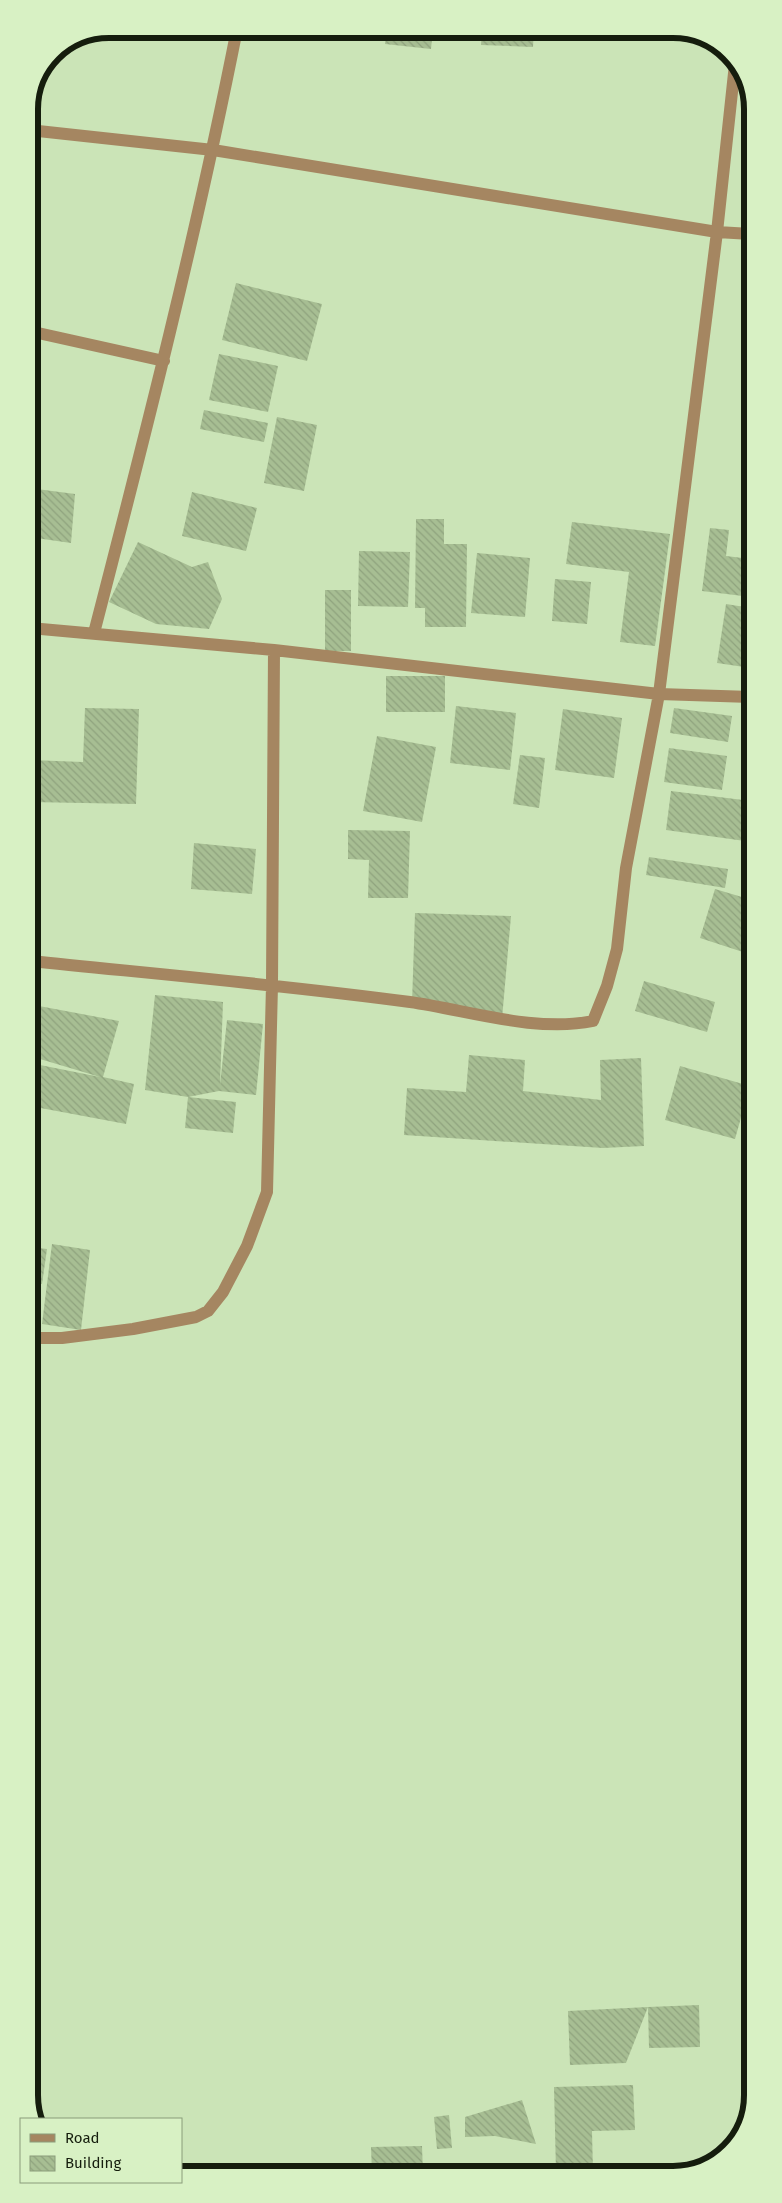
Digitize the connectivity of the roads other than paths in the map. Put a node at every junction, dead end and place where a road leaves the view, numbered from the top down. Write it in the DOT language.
graph roads {
  1 [pos="235,38"];
  2 [pos="734,71"];
  3 [pos="38,131"];
  4 [pos="213,150"];
  5 [pos="717,232"];
  6 [pos="744,234"];
  7 [pos="38,333"];
  8 [pos="164,360"];
  9 [pos="38,629"];
  10 [pos="94,633"];
  11 [pos="274,650"];
  12 [pos="659,694"];
  13 [pos="744,697"];
  14 [pos="38,962"];
  15 [pos="272,985"];
  16 [pos="38,1338"];
  1 -- 4 [label="street"];
  2 -- 5 [label="street"];
  3 -- 4 [label="street"];
  4 -- 5 [label="street"];
  4 -- 8 [label="street"];
  5 -- 6 [label="street"];
  5 -- 12 [label="street"];
  7 -- 8 [label="street"];
  8 -- 10 [label="street"];
  9 -- 10 [label="street"];
  10 -- 11 [label="street"];
  11 -- 12 [label="street"];
  11 -- 15 [label="street"];
  12 -- 13 [label="street"];
  12 -- 15 [label="street"];
  14 -- 15 [label="street"];
  15 -- 16 [label="street"];
}
